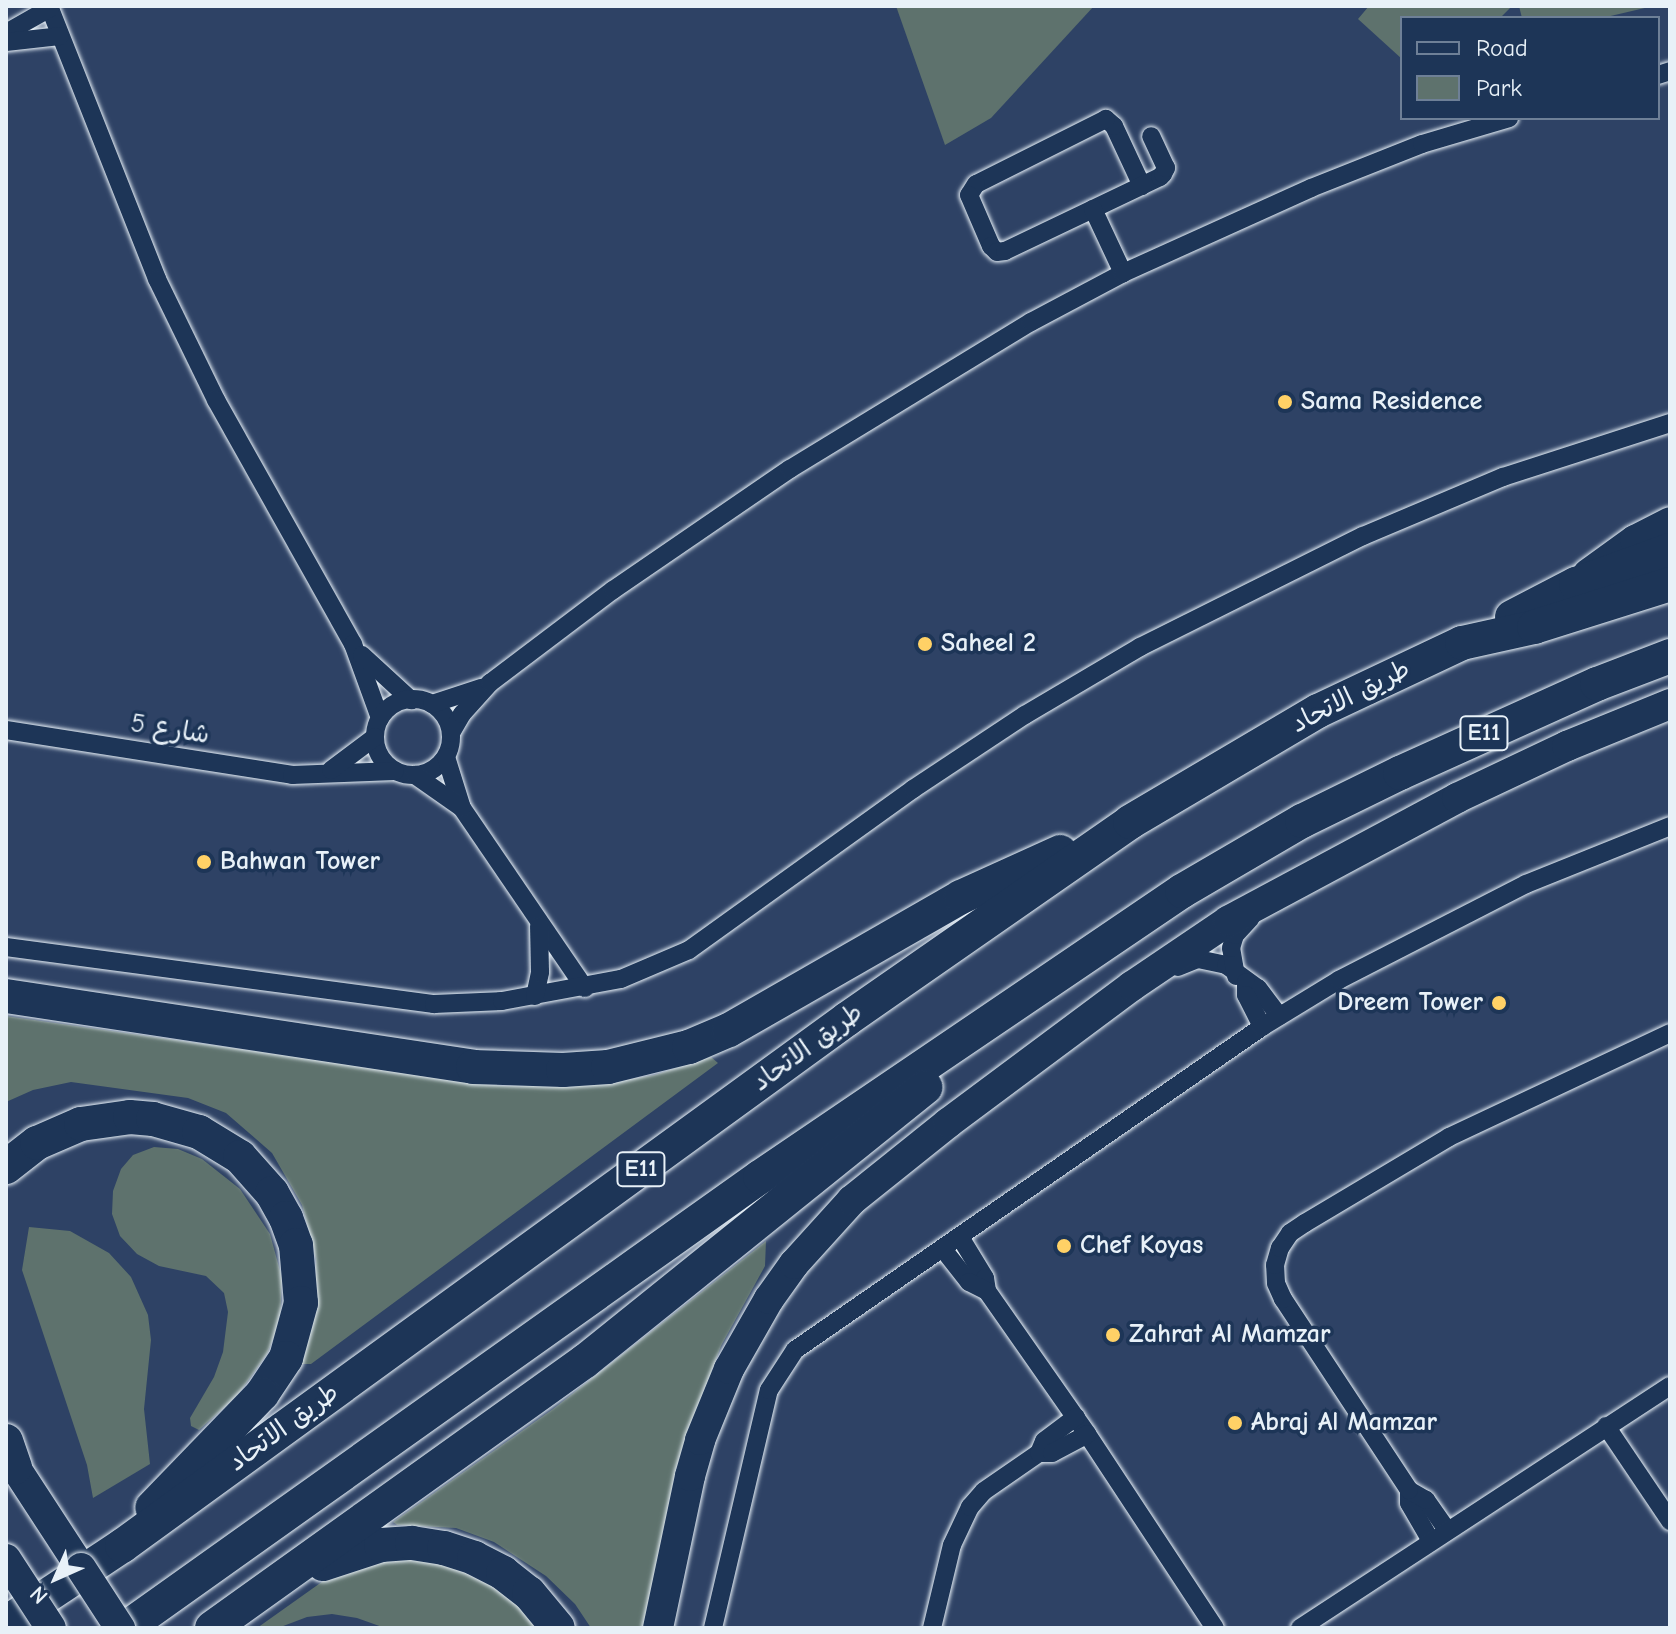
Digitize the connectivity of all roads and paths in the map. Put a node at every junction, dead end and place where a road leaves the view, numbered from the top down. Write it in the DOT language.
graph roads {
  1 [pos="50,7"];
  2 [pos="6,33"];
  3 [pos="60,36"];
  4 [pos="6,42"];
  5 [pos="1503,120"];
  6 [pos="1151,136"];
  7 [pos="1142,186"];
  8 [pos="1093,209"];
  9 [pos="1123,273"];
  10 [pos="1670,423"];
  11 [pos="1670,522"];
  12 [pos="1670,550"];
  13 [pos="1576,584"];
  14 [pos="1670,584"];
  15 [pos="1462,643"];
  16 [pos="353,644"];
  17 [pos="1670,656"];
  18 [pos="490,683"];
  19 [pos="411,700"];
  20 [pos="432,704"];
  21 [pos="1670,704"];
  22 [pos="380,718"];
  23 [pos="6,730"];
  24 [pos="451,733"];
  25 [pos="375,737"];
  26 [pos="446,757"];
  27 [pos="395,771"];
  28 [pos="325,774"];
  29 [pos="415,775"];
  30 [pos="462,808"];
  31 [pos="1130,822"];
  32 [pos="1670,826"];
  33 [pos="1295,886"];
  34 [pos="539,923"];
  35 [pos="6,947"];
  36 [pos="1241,979"];
  37 [pos="1039,986"];
  38 [pos="1132,986"];
  39 [pos="585,988"];
  40 [pos="6,996"];
  41 [pos="535,996"];
  42 [pos="1279,1016"];
  43 [pos="1262,1027"];
  44 [pos="1670,1033"];
  45 [pos="6,1167"];
  46 [pos="960,1237"];
  47 [pos="943,1249"];
  48 [pos="987,1291"];
  49 [pos="1670,1386"];
  50 [pos="1076,1417"];
  51 [pos="1606,1426"];
  52 [pos="1087,1434"];
  53 [pos="1039,1453"];
  54 [pos="9,1454"];
  55 [pos="1409,1490"];
  56 [pos="1670,1521"];
  57 [pos="1447,1530"];
  58 [pos="1431,1541"];
  59 [pos="122,1546"];
  60 [pos="6,1559"];
  61 [pos="225,1619"];
  62 [pos="6,1623"];
  63 [pos="1218,1627"];
  64 [pos="51,1628"];
  65 [pos="123,1628"];
  66 [pos="558,1628"];
  67 [pos="658,1628"];
  68 [pos="713,1628"];
  69 [pos="932,1628"];
  70 [pos="1300,1628"];
  1 -- 2 [label="street"];
  1 -- 3 [label="street"];
  3 -- 4 [label="street"];
  3 -- 16 [label="street"];
  5 -- 9 [label="street"];
  6 -- 7 [label="street"];
  7 -- 8 [label="street"];
  7 -- 8 [label="street"];
  8 -- 9 [label="street"];
  9 -- 18 [label="street"];
  10 -- 39 [label="street"];
  11 -- 13 [label="main road"];
  12 -- 13 [label="highway"];
  13 -- 15 [label="highway"];
  14 -- 15 [label="highway, طريق الاتحاد / E11"];
  15 -- 31 [label="highway, طريق الاتحاد / E11"];
  16 -- 19 [label="street"];
  16 -- 22 [label="street"];
  17 -- 37 [label="highway, E11"];
  18 -- 20 [label="street"];
  18 -- 24 [label="street"];
  19 -- 20 [label="street"];
  19 -- 22 [label="street"];
  20 -- 24 [label="street"];
  21 -- 33 [label="main road"];
  22 -- 25 [label="street"];
  23 -- 28 [label="street, شارع 5"];
  24 -- 26 [label="street"];
  25 -- 27 [label="street"];
  25 -- 28 [label="street"];
  26 -- 29 [label="street"];
  26 -- 30 [label="street"];
  27 -- 28 [label="street, شارع 5"];
  27 -- 29 [label="street"];
  29 -- 30 [label="street"];
  30 -- 34 [label="street"];
  31 -- 40 [label="highway"];
  31 -- 59 [label="highway, طريق الاتحاد / E11"];
  32 -- 42 [label="street"];
  33 -- 36 [label="street"];
  33 -- 38 [label="main road"];
  34 -- 39 [label="street"];
  34 -- 41 [label="street"];
  35 -- 41 [label="street"];
  36 -- 38 [label="street"];
  36 -- 42 [label="street"];
  36 -- 43 [label="street"];
  37 -- 61 [label="highway"];
  37 -- 65 [label="highway, E11"];
  38 -- 67 [label="main road"];
  39 -- 41 [label="street"];
  42 -- 43 [label="street"];
  43 -- 46 [label="street"];
  44 -- 55 [label="street"];
  45 -- 59 [label="highway"];
  46 -- 47 [label="street"];
  46 -- 48 [label="street"];
  47 -- 48 [label="street"];
  47 -- 68 [label="street"];
  48 -- 50 [label="street"];
  49 -- 51 [label="street"];
  50 -- 52 [label="street"];
  50 -- 53 [label="street"];
  51 -- 56 [label="street"];
  51 -- 57 [label="street"];
  52 -- 53 [label="street"];
  52 -- 63 [label="street"];
  53 -- 69 [label="street"];
  54 -- 65 [label="main road, bridge"];
  55 -- 57 [label="street"];
  55 -- 58 [label="street"];
  57 -- 58 [label="street"];
  58 -- 70 [label="street"];
  59 -- 62 [label="highway, طريق الاتحاد / E11"];
  60 -- 64 [label="main road, bridge"];
  61 -- 66 [label="highway"];
}
